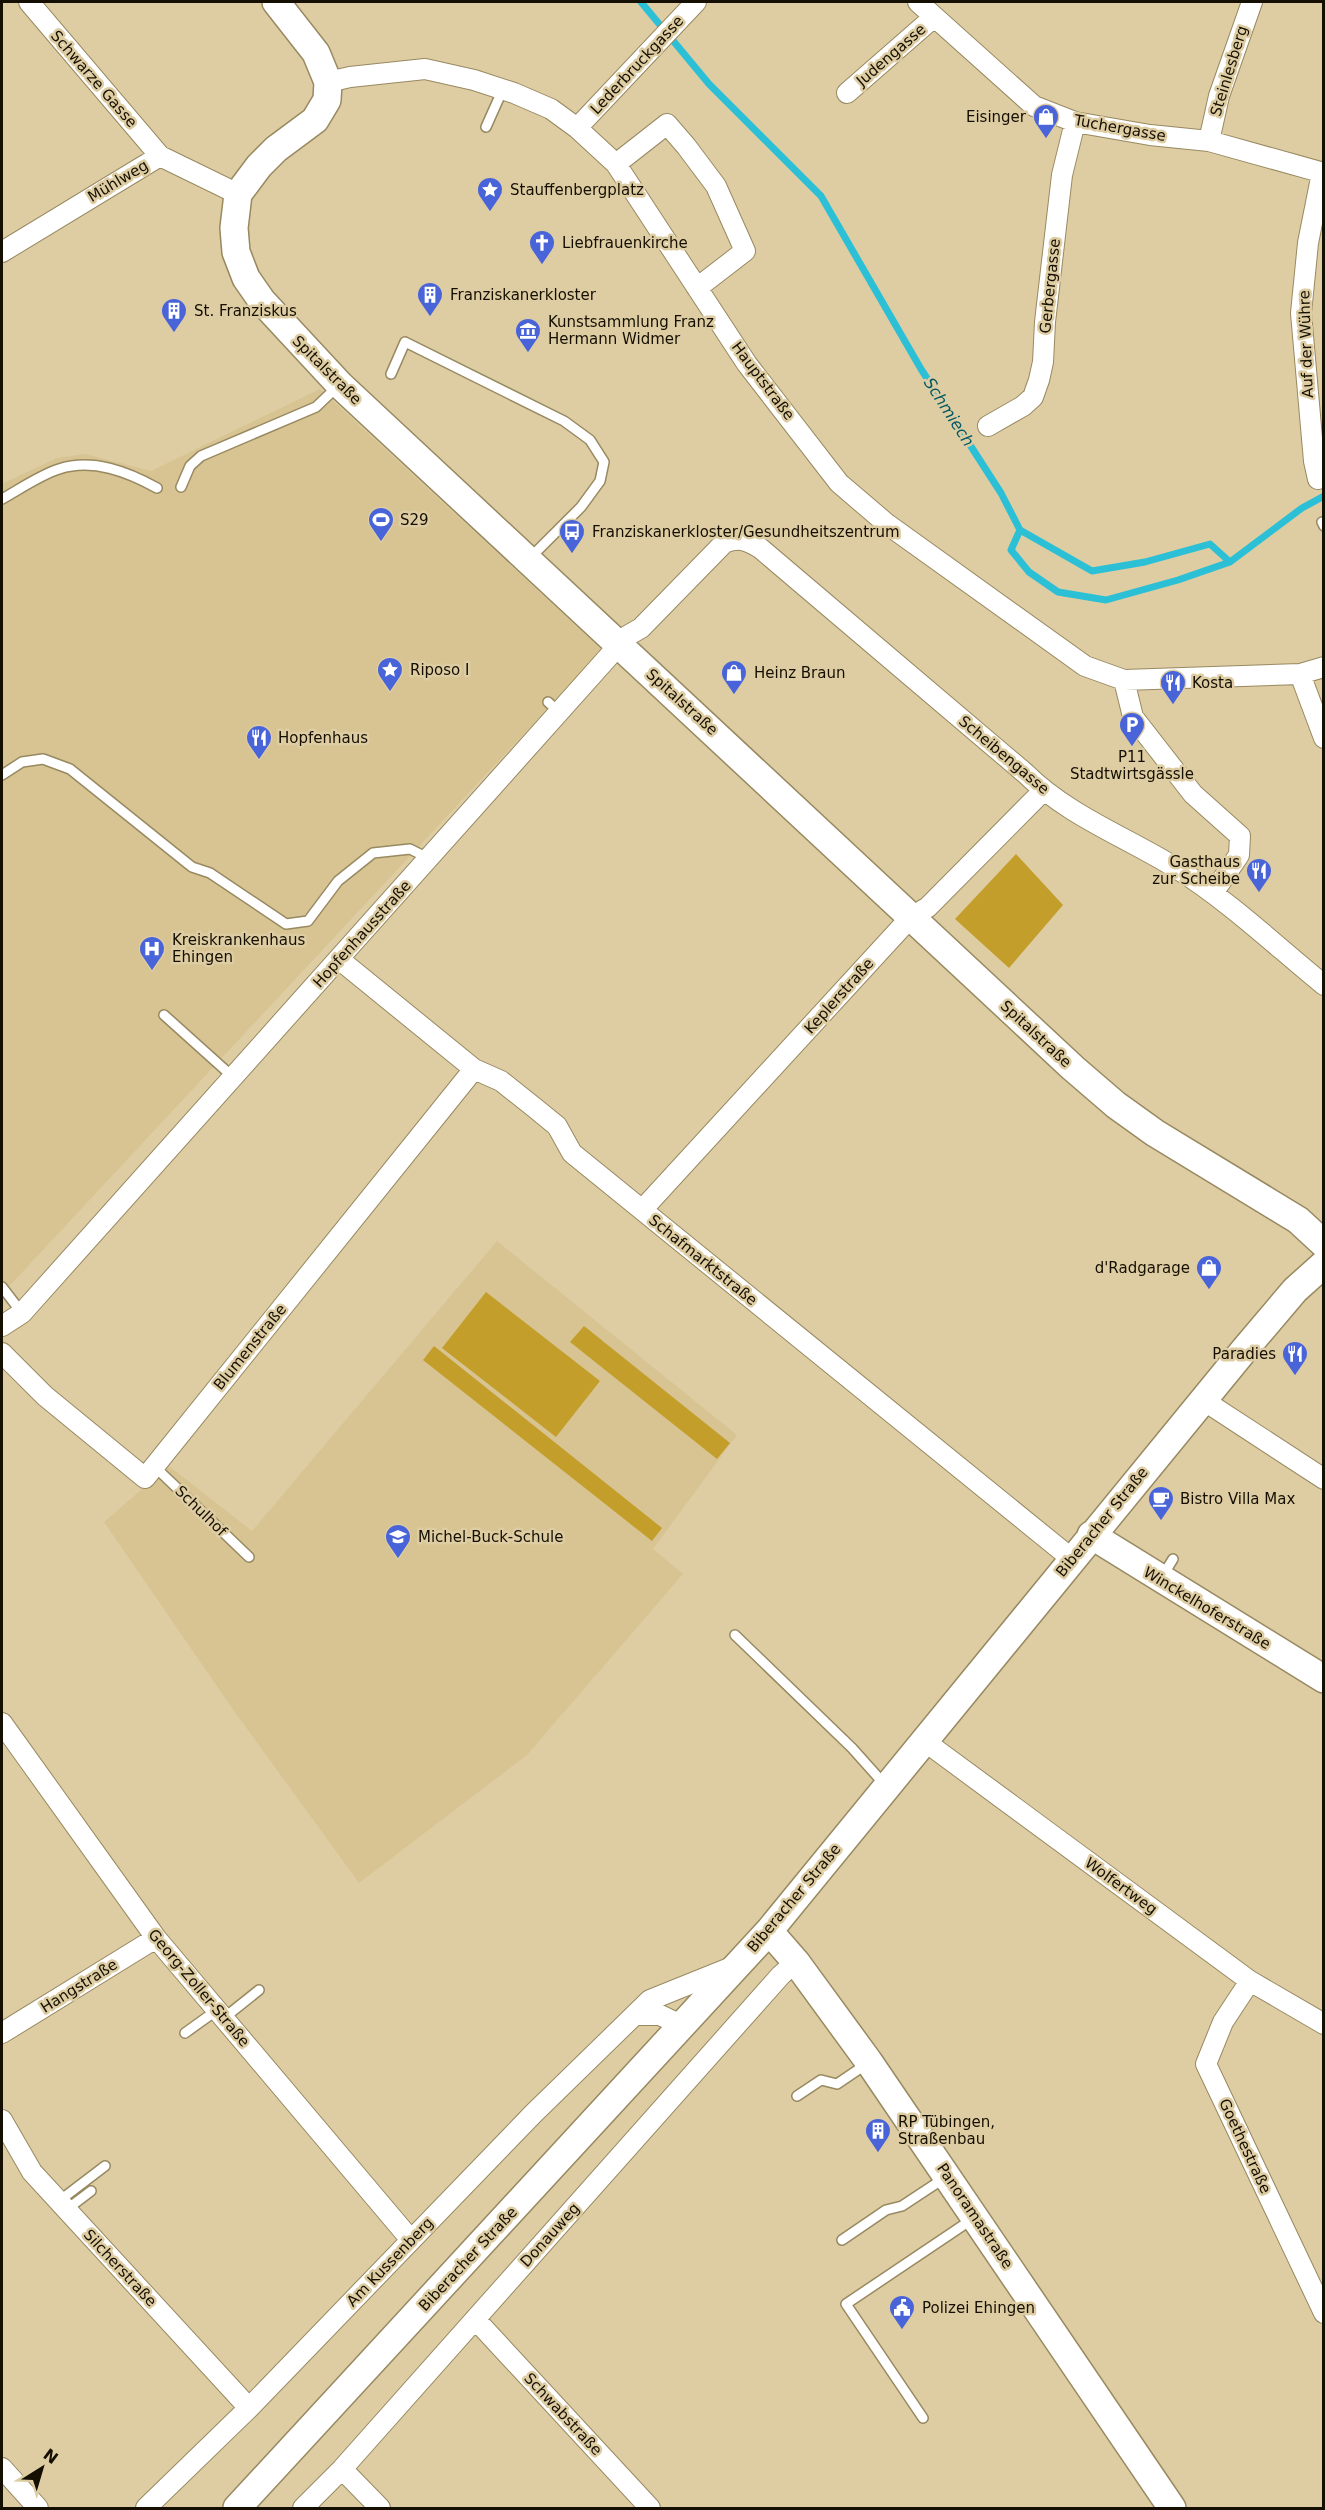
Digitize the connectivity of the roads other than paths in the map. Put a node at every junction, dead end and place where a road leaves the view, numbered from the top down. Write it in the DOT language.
graph roads {
  1 [pos="28,2"];
  2 [pos="696,2"];
  3 [pos="918,2"];
  4 [pos="1252,2"];
  5 [pos="279,3"];
  6 [pos="934,17"];
  7 [pos="328,82"];
  8 [pos="503,89"];
  9 [pos="847,93"];
  10 [pos="1075,122"];
  11 [pos="486,127"];
  12 [pos="578,128"];
  13 [pos="1209,141"];
  14 [pos="160,156"];
  15 [pos="616,164"];
  16 [pos="1323,173"];
  17 [pos="238,194"];
  18 [pos="2,252"];
  19 [pos="697,288"];
  20 [pos="391,374"];
  21 [pos="340,385"];
  22 [pos="988,426"];
  23 [pos="1318,479"];
  24 [pos="182,487"];
  25 [pos="157,488"];
  26 [pos="2,498"];
  27 [pos="724,543"];
  28 [pos="528,560"];
  29 [pos="620,645"];
  30 [pos="1323,667"];
  31 [pos="1300,674"];
  32 [pos="1124,680"];
  33 [pos="1323,738"];
  34 [pos="2,775"];
  35 [pos="1043,791"];
  36 [pos="430,859"];
  37 [pos="1213,893"];
  38 [pos="910,918"];
  39 [pos="340,960"];
  40 [pos="1323,985"];
  41 [pos="164,1015"];
  42 [pos="474,1069"];
  43 [pos="233,1077"];
  44 [pos="642,1210"];
  45 [pos="1323,1244"];
  46 [pos="1323,1264"];
  47 [pos="2,1287"];
  48 [pos="22,1313"];
  49 [pos="2,1326"];
  50 [pos="2,1353"];
  51 [pos="1203,1400"];
  52 [pos="154,1466"];
  53 [pos="1323,1479"];
  54 [pos="1092,1535"];
  55 [pos="249,1557"];
  56 [pos="1072,1559"];
  57 [pos="735,1635"];
  58 [pos="1323,1679"];
  59 [pos="2,1723"];
  60 [pos="923,1740"];
  61 [pos="886,1786"];
  62 [pos="769,1930"];
  63 [pos="156,1938"];
  64 [pos="796,1962"];
  65 [pos="740,1964"];
  66 [pos="1250,1981"];
  67 [pos="259,1990"];
  68 [pos="220,2014"];
  69 [pos="635,2015"];
  70 [pos="1323,2024"];
  71 [pos="683,2026"];
  72 [pos="2,2033"];
  73 [pos="185,2033"];
  74 [pos="870,2062"];
  75 [pos="797,2096"];
  76 [pos="2,2120"];
  77 [pos="105,2166"];
  78 [pos="948,2176"];
  79 [pos="91,2191"];
  80 [pos="63,2206"];
  81 [pos="976,2217"];
  82 [pos="411,2240"];
  83 [pos="842,2240"];
  84 [pos="1323,2313"];
  85 [pos="476,2319"];
  86 [pos="249,2408"];
  87 [pos="923,2418"];
  88 [pos="2,2468"];
  89 [pos="342,2469"];
  90 [pos="38,2508"];
  91 [pos="146,2508"];
  92 [pos="237,2508"];
  93 [pos="303,2508"];
  94 [pos="380,2508"];
  95 [pos="650,2508"];
  96 [pos="1172,2508"];
  1 -- 14 [label="street, Schwarze Gasse"];
  2 -- 12 [label="street, Lederbruckgasse"];
  3 -- 6 [label="street, Tuchergasse"];
  4 -- 13 [label="street, Steinlesberg"];
  5 -- 7 [label="street"];
  6 -- 9 [label="street, Judengasse"];
  6 -- 10 [label="street, Tuchergasse"];
  7 -- 8 [label="street, Hauptstraße"];
  7 -- 17 [label="street"];
  8 -- 11 [label="lane"];
  8 -- 12 [label="street, Hauptstraße"];
  10 -- 13 [label="street, Tuchergasse"];
  10 -- 22 [label="street, Gerbergasse"];
  12 -- 15 [label="street, Hauptstraße"];
  13 -- 16 [label="street, Tuchergasse"];
  14 -- 17 [label="street, Mühlweg"];
  14 -- 18 [label="street, Mühlweg"];
  15 -- 19 [label="street, Hauptstraße"];
  15 -- 19 [label="street"];
  16 -- 23 [label="street, Auf der Wühre"];
  17 -- 21 [label="street, Spitalstraße"];
  19 -- 32 [label="street, Hauptstraße"];
  20 -- 28 [label="lane"];
  21 -- 24 [label="lane"];
  21 -- 28 [label="street, Spitalstraße"];
  25 -- 26 [label="lane"];
  27 -- 29 [label="street, Hopfenhausstraße"];
  27 -- 35 [label="street, Scheibengasse"];
  28 -- 29 [label="street, Spitalstraße"];
  29 -- 36 [label="street, Hopfenhausstraße"];
  29 -- 38 [label="street, Spitalstraße"];
  30 -- 31 [label="street, Hauptstraße"];
  31 -- 32 [label="street, Hauptstraße"];
  31 -- 33 [label="street"];
  32 -- 37 [label="street"];
  34 -- 36 [label="lane"];
  35 -- 37 [label="street, Scheibengasse"];
  35 -- 38 [label="street, Keplerstraße"];
  36 -- 39 [label="street, Hopfenhausstraße"];
  37 -- 40 [label="street, Scheibengasse"];
  38 -- 44 [label="street, Keplerstraße"];
  38 -- 45 [label="street, Spitalstraße"];
  39 -- 42 [label="street, Schafmarktstraße"];
  39 -- 43 [label="street, Hopfenhausstraße"];
  41 -- 43 [label="lane"];
  42 -- 44 [label="street, Schafmarktstraße"];
  42 -- 52 [label="street, Blumenstraße"];
  43 -- 48 [label="street, Hopfenhausstraße"];
  44 -- 56 [label="street, Schafmarktstraße"];
  46 -- 51 [label="street, Biberacher Straße"];
  47 -- 48 [label="lane"];
  48 -- 49 [label="street, Hopfenhausstraße"];
  50 -- 52 [label="street"];
  51 -- 53 [label="street"];
  51 -- 54 [label="street, Biberacher Straße"];
  52 -- 55 [label="lane, Schulhof"];
  54 -- 56 [label="street, Biberacher Straße"];
  54 -- 58 [label="street, Winckelhoferstraße"];
  56 -- 60 [label="street, Biberacher Straße"];
  57 -- 61 [label="lane"];
  59 -- 63 [label="street, Georg-Zoller-Straße"];
  60 -- 61 [label="street, Biberacher Straße"];
  60 -- 66 [label="street, Wolfertweg"];
  61 -- 62 [label="street, Biberacher Straße"];
  62 -- 64 [label="street, Panoramastraße"];
  62 -- 65 [label="street, Biberacher Straße"];
  63 -- 68 [label="street, Georg-Zoller-Straße"];
  63 -- 72 [label="street, Hangstraße"];
  64 -- 74 [label="street, Panoramastraße"];
  64 -- 85 [label="street, Donauweg"];
  65 -- 69 [label="street, Am Kussenberg"];
  65 -- 71 [label="street, Biberacher Straße"];
  66 -- 70 [label="street, Wolfertweg"];
  66 -- 84 [label="street, Goethestraße"];
  67 -- 68 [label="lane"];
  68 -- 73 [label="lane"];
  68 -- 82 [label="street, Georg-Zoller-Straße"];
  69 -- 71 [label="street"];
  69 -- 82 [label="street, Am Kussenberg"];
  71 -- 92 [label="street, Biberacher Straße"];
  74 -- 75 [label="lane"];
  74 -- 78 [label="street, Panoramastraße"];
  76 -- 80 [label="street, Silcherstraße"];
  77 -- 80 [label="lane"];
  78 -- 81 [label="street, Panoramastraße"];
  78 -- 83 [label="lane"];
  79 -- 80 [label="lane"];
  80 -- 86 [label="street, Silcherstraße"];
  81 -- 87 [label="lane"];
  81 -- 96 [label="street, Panoramastraße"];
  82 -- 86 [label="street, Am Kussenberg"];
  85 -- 89 [label="street, Donauweg"];
  85 -- 95 [label="street, Schwabstraße"];
  86 -- 91 [label="street, Am Kussenberg"];
  88 -- 90 [label="street"];
  89 -- 93 [label="street, Donauweg"];
  89 -- 94 [label="street"];
}
